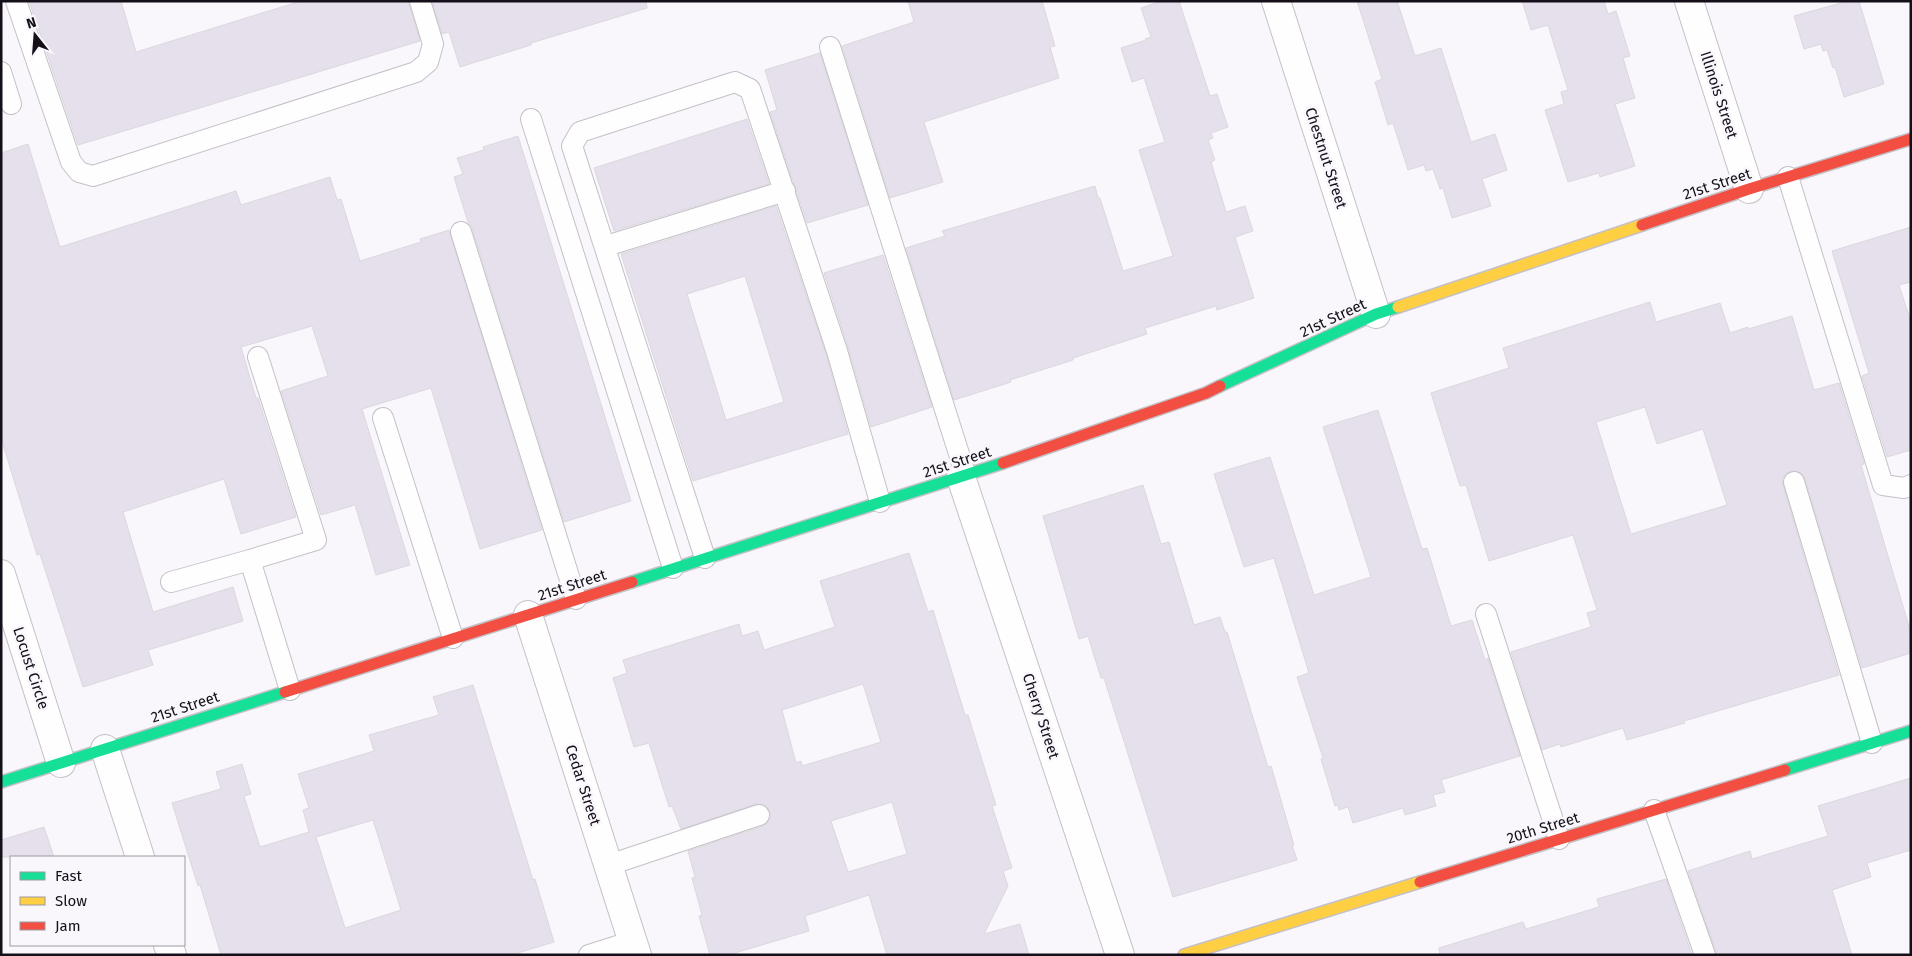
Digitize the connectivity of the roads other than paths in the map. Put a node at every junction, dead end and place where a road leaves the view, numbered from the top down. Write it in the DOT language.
graph roads {
  1 [pos="16,1"];
  2 [pos="420,1"];
  3 [pos="1276,1"];
  4 [pos="1689,1"];
  5 [pos="830,47"];
  6 [pos="1,72"];
  7 [pos="11,104"];
  8 [pos="531,119"];
  9 [pos="1911,138"];
  10 [pos="1788,177"];
  11 [pos="1749,189"];
  12 [pos="785,191"];
  13 [pos="461,232"];
  14 [pos="606,246"];
  15 [pos="1376,314"];
  16 [pos="258,357"];
  17 [pos="383,418"];
  18 [pos="963,476"];
  19 [pos="1794,482"];
  20 [pos="1911,485"];
  21 [pos="880,502"];
  22 [pos="705,558"];
  23 [pos="250,560"];
  24 [pos="673,568"];
  25 [pos="1,574"];
  26 [pos="171,582"];
  27 [pos="576,599"];
  28 [pos="1486,614"];
  29 [pos="528,615"];
  30 [pos="453,638"];
  31 [pos="290,690"];
  32 [pos="1911,731"];
  33 [pos="1872,743"];
  34 [pos="105,749"];
  35 [pos="61,763"];
  36 [pos="1,782"];
  37 [pos="1654,810"];
  38 [pos="759,815"];
  39 [pos="1559,839"];
  40 [pos="140,856"];
  41 [pos="609,865"];
  42 [pos="635,948"];
  43 [pos="589,955"];
  44 [pos="1120,955"];
  45 [pos="1184,955"];
  46 [pos="1705,955"];
  1 -- 2 [label="lane"];
  3 -- 15 [label="street, Chestnut Street"];
  4 -- 11 [label="street, Illinois Street"];
  5 -- 18 [label="lane"];
  6 -- 7 [label="lane"];
  8 -- 24 [label="lane"];
  9 -- 10 [label="street, 21st Street"];
  10 -- 11 [label="street, 21st Street"];
  10 -- 20 [label="lane"];
  11 -- 15 [label="street, 21st Street"];
  12 -- 14 [label="lane"];
  12 -- 14 [label="lane"];
  12 -- 21 [label="lane"];
  13 -- 27 [label="lane"];
  14 -- 22 [label="lane"];
  15 -- 18 [label="street, 21st Street"];
  16 -- 23 [label="lane"];
  17 -- 30 [label="lane"];
  18 -- 21 [label="street, 21st Street"];
  18 -- 44 [label="street, Cherry Street"];
  19 -- 33 [label="lane"];
  21 -- 22 [label="street, 21st Street"];
  22 -- 24 [label="street, 21st Street"];
  23 -- 26 [label="lane"];
  23 -- 31 [label="lane"];
  24 -- 27 [label="street, 21st Street"];
  25 -- 35 [label="street, Locust Circle"];
  27 -- 29 [label="street, 21st Street"];
  28 -- 39 [label="lane"];
  29 -- 30 [label="street, 21st Street"];
  29 -- 41 [label="street, Cedar Street"];
  30 -- 31 [label="street, 21st Street"];
  31 -- 34 [label="street, 21st Street"];
  32 -- 33 [label="street, 20th Street"];
  33 -- 37 [label="street, 20th Street"];
  34 -- 35 [label="street, 21st Street"];
  34 -- 40 [label="street"];
  35 -- 36 [label="street, 21st Street"];
  37 -- 39 [label="street, 20th Street"];
  37 -- 46 [label="lane"];
  38 -- 41 [label="lane"];
  39 -- 45 [label="street, 20th Street"];
  41 -- 42 [label="street, Cedar Street"];
  42 -- 43 [label="lane"];
}
